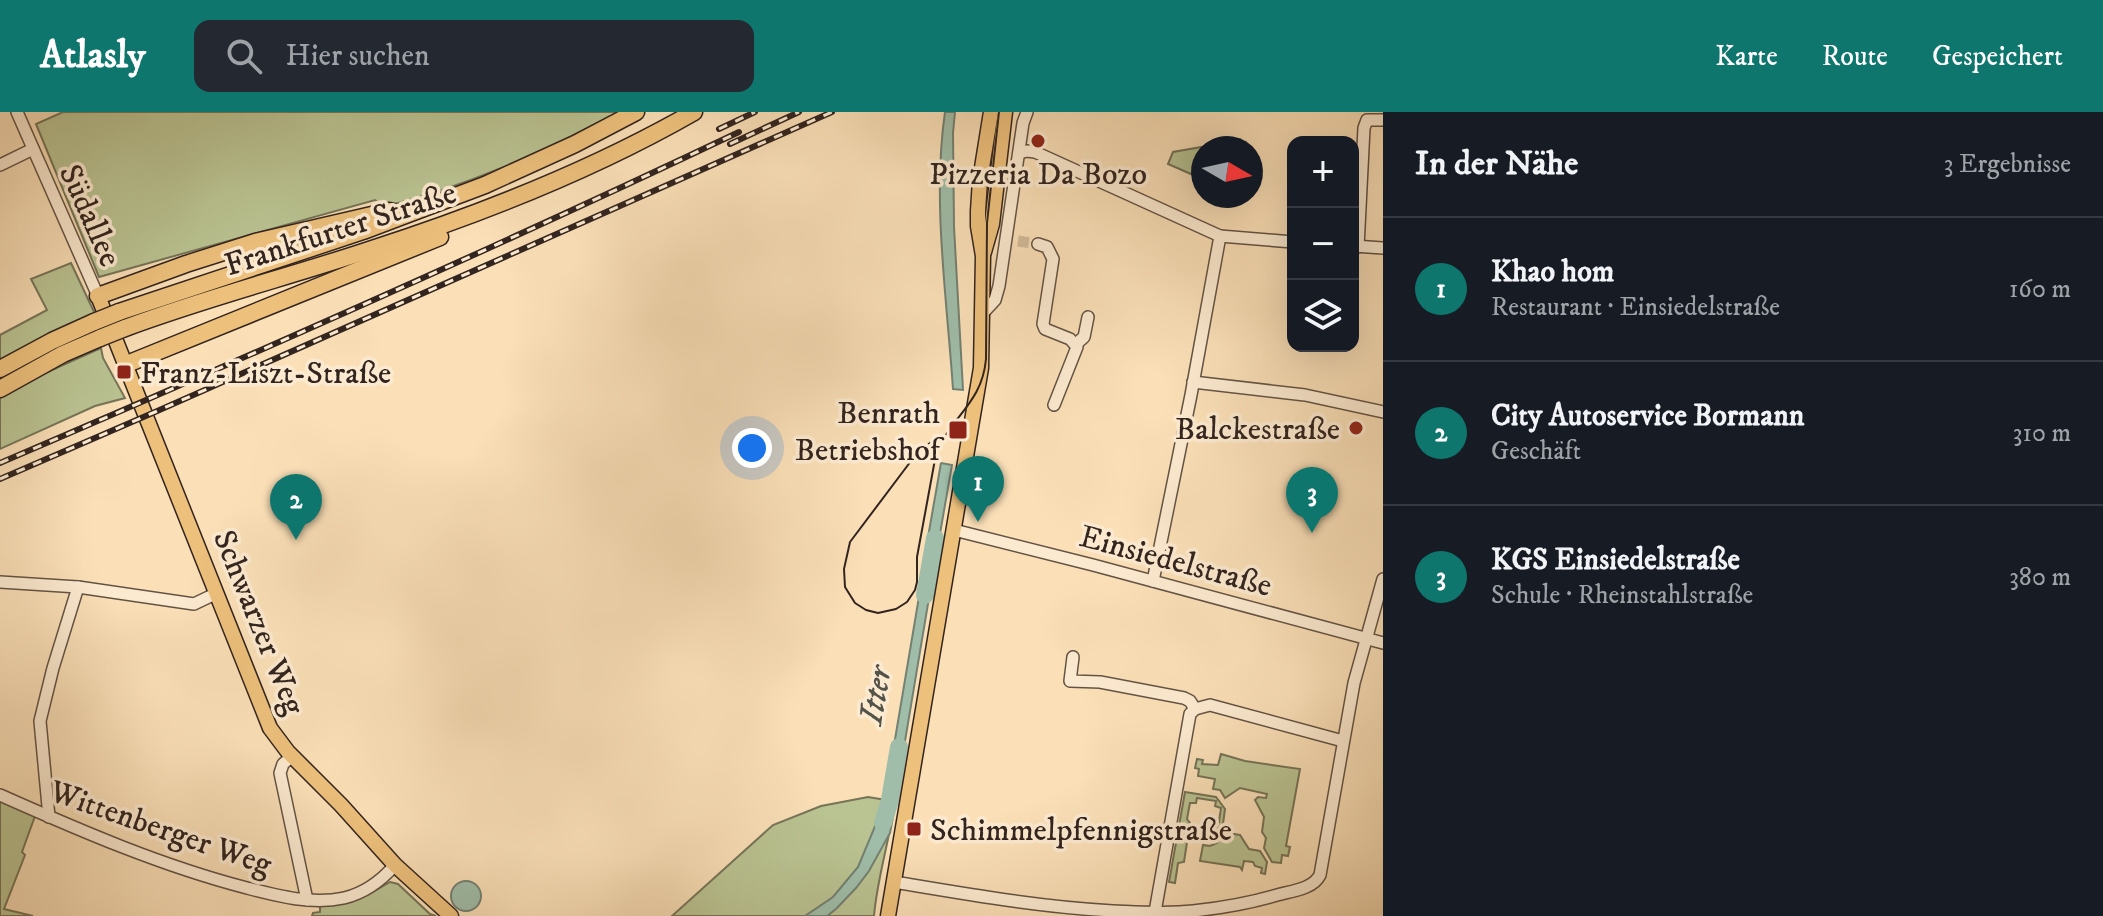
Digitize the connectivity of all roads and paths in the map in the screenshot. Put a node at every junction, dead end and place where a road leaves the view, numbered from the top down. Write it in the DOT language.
graph roads {
  1 [pos="17,112"];
  2 [pos="636,112"];
  3 [pos="694,112"];
  4 [pos="991,112"];
  5 [pos="1005,112"];
  6 [pos="1027,112"];
  7 [pos="1383,120"];
  8 [pos="33,149"];
  9 [pos="1019,153"];
  10 [pos="0,165"];
  11 [pos="1358,208"];
  12 [pos="402,215"];
  13 [pos="468,217"];
  14 [pos="1220,236"];
  15 [pos="1287,242"];
  16 [pos="1038,244"];
  17 [pos="1359,246"];
  18 [pos="1383,248"];
  19 [pos="983,256"];
  20 [pos="98,296"];
  21 [pos="982,314"];
  22 [pos="1088,317"];
  23 [pos="1076,344"];
  24 [pos="127,364"];
  25 [pos="0,369"];
  26 [pos="1193,382"];
  27 [pos="0,389"];
  28 [pos="1054,405"];
  29 [pos="1383,412"];
  30 [pos="954,530"];
  31 [pos="1383,579"];
  32 [pos="1153,581"];
  33 [pos="0,582"];
  34 [pos="78,587"];
  35 [pos="217,593"];
  36 [pos="1367,639"];
  37 [pos="1383,643"];
  38 [pos="1073,657"];
  39 [pos="1195,709"];
  40 [pos="1343,741"];
  41 [pos="292,756"];
  42 [pos="0,795"];
  43 [pos="49,817"];
  44 [pos="395,865"];
  45 [pos="894,882"];
  46 [pos="307,900"];
  47 [pos="1155,912"];
  48 [pos="451,916"];
  49 [pos="888,916"];
  1 -- 8 [label="street, Südallee"];
  2 -- 12 [label="highway, Frankfurter Straße"];
  3 -- 13 [label="highway, Frankfurter Straße"];
  4 -- 19 [label="main road"];
  5 -- 19 [label="main road"];
  6 -- 9 [label="street"];
  7 -- 11 [label="street"];
  8 -- 10 [label="street"];
  8 -- 20 [label="street, Südallee"];
  9 -- 14 [label="street"];
  9 -- 21 [label="street"];
  12 -- 20 [label="highway"];
  12 -- 25 [label="highway, Frankfurter Straße, bridge"];
  13 -- 24 [label="highway"];
  13 -- 27 [label="highway, Frankfurter Straße, bridge"];
  14 -- 15 [label="street"];
  14 -- 26 [label="street"];
  16 -- 23 [label="street"];
  17 -- 18 [label="street"];
  19 -- 21 [label="main road"];
  20 -- 24 [label="main road, Schwarzer Weg"];
  21 -- 30 [label="main road"];
  22 -- 23 [label="street"];
  23 -- 28 [label="street"];
  24 -- 35 [label="main road, Schwarzer Weg"];
  26 -- 29 [label="street"];
  26 -- 32 [label="street"];
  30 -- 32 [label="street, Einsiedelstraße"];
  30 -- 45 [label="main road"];
  31 -- 36 [label="street"];
  32 -- 36 [label="street, Einsiedelstraße"];
  33 -- 34 [label="street"];
  34 -- 35 [label="street"];
  34 -- 43 [label="street"];
  35 -- 41 [label="main road, Schwarzer Weg"];
  36 -- 37 [label="street, Einsiedelstraße"];
  36 -- 40 [label="street"];
  38 -- 39 [label="street"];
  39 -- 40 [label="street"];
  39 -- 47 [label="street"];
  40 -- 47 [label="street"];
  41 -- 44 [label="main road, Schwarzer Weg"];
  41 -- 46 [label="street, Wittenberger Weg"];
  42 -- 43 [label="street, Wittenberger Weg"];
  43 -- 46 [label="street, Wittenberger Weg"];
  44 -- 46 [label="street, Wittenberger Weg"];
  44 -- 48 [label="main road, Schwarzer Weg"];
  45 -- 47 [label="street"];
  45 -- 49 [label="main road"];
}
